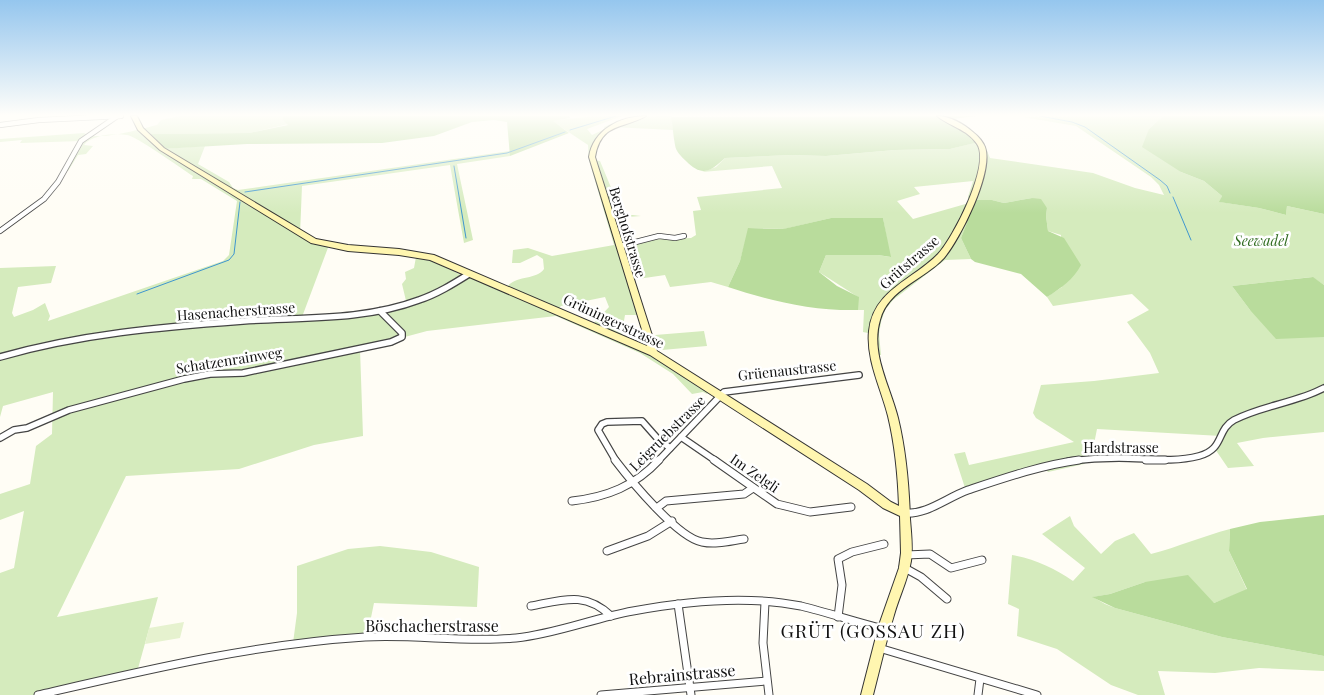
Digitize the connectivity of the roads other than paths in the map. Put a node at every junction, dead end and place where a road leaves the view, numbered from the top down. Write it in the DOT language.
graph roads {
  1 [pos="77,148"];
  2 [pos="161,148"];
  3 [pos="593,148"];
  4 [pos="982,148"];
  5 [pos="0,231"];
  6 [pos="684,236"];
  7 [pos="620,246"];
  8 [pos="469,274"];
  9 [pos="380,312"];
  10 [pos="653,353"];
  11 [pos="0,357"];
  12 [pos="859,375"];
  13 [pos="1324,388"];
  14 [pos="720,396"];
  15 [pos="681,436"];
  16 [pos="0,438"];
  17 [pos="670,448"];
  18 [pos="635,483"];
  19 [pos="753,488"];
  20 [pos="572,501"];
  21 [pos="658,507"];
  22 [pos="851,507"];
  23 [pos="904,513"];
  24 [pos="672,521"];
  25 [pos="744,539"];
  26 [pos="884,544"];
  27 [pos="607,551"];
  28 [pos="906,555"];
  29 [pos="982,560"];
  30 [pos="904,567"];
  31 [pos="947,599"];
  32 [pos="765,602"];
  33 [pos="678,604"];
  34 [pos="531,606"];
  35 [pos="610,616"];
  36 [pos="838,617"];
  37 [pos="884,629"];
  38 [pos="879,648"];
  39 [pos="980,679"];
  40 [pos="766,681"];
  41 [pos="690,691"];
  42 [pos="38,695"];
  43 [pos="601,695"];
  44 [pos="769,695"];
  45 [pos="867,695"];
  46 [pos="978,695"];
  47 [pos="1036,695"];
  1 -- 5 [label="street"];
  2 -- 8 [label="main road, Grüningerstrasse"];
  3 -- 7 [label="main road, Berghofstrasse"];
  4 -- 23 [label="main road, Grütstrasse"];
  6 -- 7 [label="street"];
  7 -- 10 [label="main road, Berghofstrasse"];
  8 -- 9 [label="street, Hasenacherstrasse"];
  8 -- 10 [label="main road, Grüningerstrasse"];
  9 -- 11 [label="street, Hasenacherstrasse"];
  9 -- 16 [label="street, Schatzenrainweg"];
  10 -- 14 [label="main road, Grüningerstrasse"];
  12 -- 14 [label="street, Grüenaustrasse"];
  13 -- 23 [label="street, Hardstrasse"];
  14 -- 15 [label="street, Leigruebstrasse"];
  14 -- 23 [label="main road, Grüningerstrasse"];
  15 -- 17 [label="street, Leigruebstrasse"];
  15 -- 19 [label="street, Im Zelgli"];
  17 -- 18 [label="street, Leigruebstrasse"];
  17 -- 18 [label="street"];
  18 -- 20 [label="street, Leigruebstrasse"];
  18 -- 21 [label="street"];
  19 -- 21 [label="street"];
  19 -- 22 [label="street, Im Zelgli"];
  21 -- 24 [label="street"];
  23 -- 28 [label="main road"];
  24 -- 25 [label="street"];
  24 -- 27 [label="street"];
  26 -- 36 [label="street"];
  28 -- 29 [label="street"];
  28 -- 30 [label="main road"];
  30 -- 31 [label="street"];
  30 -- 37 [label="main road"];
  32 -- 33 [label="street, Böschacherstrasse"];
  32 -- 36 [label="street, Böschacherstrasse"];
  32 -- 40 [label="street"];
  33 -- 35 [label="street, Böschacherstrasse"];
  33 -- 41 [label="street"];
  34 -- 35 [label="street"];
  35 -- 42 [label="street, Böschacherstrasse"];
  36 -- 37 [label="street, Böschacherstrasse"];
  37 -- 38 [label="main road"];
  38 -- 39 [label="street"];
  38 -- 45 [label="main road"];
  39 -- 46 [label="street"];
  39 -- 47 [label="street"];
  40 -- 41 [label="street, Rebrainstrasse"];
  40 -- 44 [label="street"];
  41 -- 43 [label="street, Rebrainstrasse"];
}
